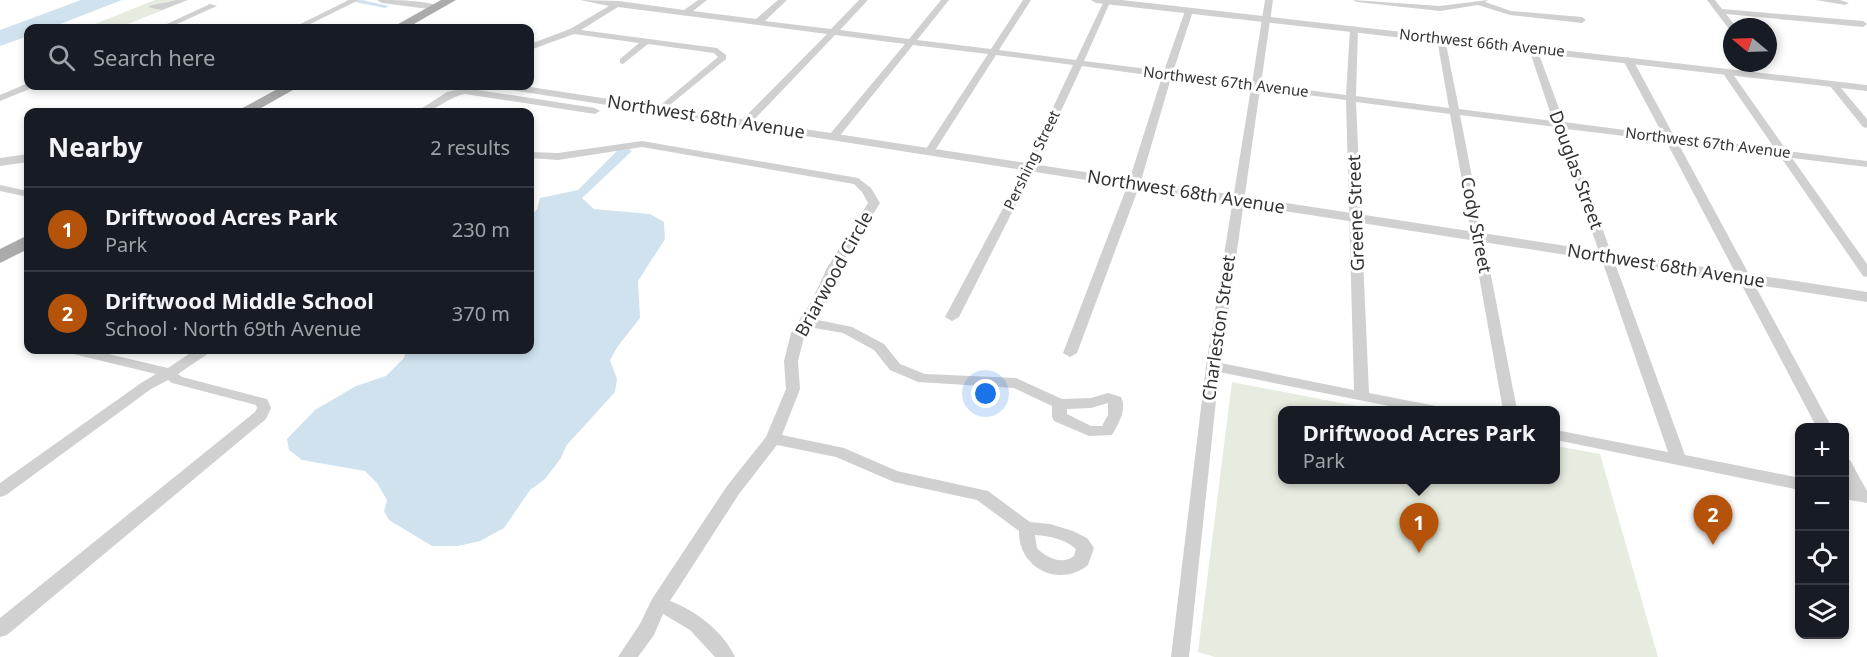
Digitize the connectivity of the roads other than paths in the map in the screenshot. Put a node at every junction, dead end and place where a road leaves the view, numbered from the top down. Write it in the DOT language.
graph roads {
  1 [pos="183,0"];
  2 [pos="355,0"];
  3 [pos="382,0"];
  4 [pos="450,0"];
  5 [pos="465,0"];
  6 [pos="584,0"];
  7 [pos="703,0"];
  8 [pos="783,0"];
  9 [pos="864,0"];
  10 [pos="945,0"];
  11 [pos="1027,0"];
  12 [pos="1096,0"];
  13 [pos="1269,0"];
  14 [pos="1357,0"];
  15 [pos="1711,0"];
  16 [pos="1820,0"];
  17 [pos="1108,1"];
  18 [pos="1482,1"];
  19 [pos="620,2"];
  20 [pos="1845,3"];
  21 [pos="213,6"];
  22 [pos="152,7"];
  23 [pos="436,7"];
  24 [pos="1189,11"];
  25 [pos="1720,11"];
  26 [pos="686,13"];
  27 [pos="1725,18"];
  28 [pos="1267,19"];
  29 [pos="1582,20"];
  30 [pos="758,22"];
  31 [pos="171,24"];
  32 [pos="304,24"];
  33 [pos="405,24"];
  34 [pos="420,24"];
  35 [pos="1863,24"];
  36 [pos="1354,29"];
  37 [pos="573,31"];
  38 [pos="833,32"];
  39 [pos="1441,39"];
  40 [pos="645,42"];
  41 [pos="911,42"];
  42 [pos="534,46"];
  43 [pos="1533,49"];
  44 [pos="993,52"];
  45 [pos="1628,60"];
  46 [pos="623,61"];
  47 [pos="1079,63"];
  48 [pos="1723,71"];
  49 [pos="1728,72"];
  50 [pos="1167,75"];
  51 [pos="1833,84"];
  52 [pos="1255,86"];
  53 [pos="24,88"];
  54 [pos="1867,88"];
  55 [pos="285,90"];
  56 [pos="301,90"];
  57 [pos="531,90"];
  58 [pos="0,98"];
  59 [pos="1351,98"];
  60 [pos="541,103"];
  61 [pos="251,108"];
  62 [pos="268,108"];
  63 [pos="429,108"];
  64 [pos="533,108"];
  65 [pos="660,110"];
  66 [pos="595,111"];
  67 [pos="1453,111"];
  68 [pos="745,123"];
  69 [pos="1559,124"];
  70 [pos="1867,125"];
  71 [pos="834,136"];
  72 [pos="1669,138"];
  73 [pos="929,152"];
  74 [pos="1782,153"];
  75 [pos="534,155"];
  76 [pos="24,159"];
  77 [pos="0,162"];
  78 [pos="1867,164"];
  79 [pos="1030,167"];
  80 [pos="1134,184"];
  81 [pos="3,191"];
  82 [pos="24,194"];
  83 [pos="1238,199"];
  84 [pos="1357,218"];
  85 [pos="24,232"];
  86 [pos="1479,237"];
  87 [pos="24,243"];
  88 [pos="0,245"];
  89 [pos="0,257"];
  90 [pos="1608,258"];
  91 [pos="1867,273"];
  92 [pos="1745,278"];
  93 [pos="1867,297"];
  94 [pos="952,317"];
  95 [pos="806,322"];
  96 [pos="1070,353"];
  97 [pos="91,354"];
  98 [pos="198,354"];
  99 [pos="1213,366"];
  100 [pos="167,372"];
  101 [pos="1362,397"];
  102 [pos="1060,404"];
  103 [pos="1406,406"];
  104 [pos="1509,406"];
  105 [pos="1822,423"];
  106 [pos="1560,436"];
  107 [pos="773,439"];
  108 [pos="1679,461"];
  109 [pos="1849,471"];
  110 [pos="1795,483"];
  111 [pos="0,491"];
  112 [pos="1849,494"];
  113 [pos="1864,496"];
  114 [pos="1027,528"];
  115 [pos="658,604"];
  116 [pos="0,629"];
  117 [pos="1182,656"];
  118 [pos="627,657"];
  119 [pos="726,657"];
  1 -- 22 [label="street"];
  2 -- 32 [label="street"];
  3 -- 23 [label="street"];
  4 -- 23 [label="main road"];
  5 -- 34 [label="main road"];
  6 -- 19 [label="street, Northwest 67th Avenue"];
  7 -- 26 [label="street"];
  8 -- 30 [label="street"];
  9 -- 38 [label="street"];
  10 -- 41 [label="street"];
  11 -- 44 [label="street"];
  12 -- 17 [label="street, Northwest 66th Avenue"];
  13 -- 28 [label="street, Charleston Street"];
  14 -- 18 [label="street"];
  15 -- 25 [label="street"];
  16 -- 20 [label="street"];
  17 -- 24 [label="street, Northwest 66th Avenue"];
  17 -- 47 [label="street, Pershing Street"];
  18 -- 29 [label="street"];
  19 -- 26 [label="street, Northwest 67th Avenue"];
  19 -- 37 [label="street"];
  21 -- 31 [label="street"];
  23 -- 33 [label="main road"];
  24 -- 28 [label="street, Northwest 66th Avenue"];
  24 -- 50 [label="street"];
  25 -- 27 [label="street"];
  25 -- 35 [label="street"];
  26 -- 30 [label="street, Northwest 67th Avenue"];
  28 -- 36 [label="street, Northwest 66th Avenue"];
  28 -- 52 [label="street, Charleston Street"];
  30 -- 38 [label="street, Northwest 67th Avenue"];
  36 -- 39 [label="street, Northwest 66th Avenue"];
  36 -- 59 [label="street, Greene Street"];
  37 -- 40 [label="street"];
  37 -- 42 [label="street"];
  38 -- 41 [label="street, Northwest 67th Avenue"];
  38 -- 68 [label="street"];
  39 -- 43 [label="street, Northwest 66th Avenue"];
  39 -- 67 [label="street, Cody Street"];
  40 -- 46 [label="street"];
  40 -- 65 [label="street"];
  41 -- 44 [label="street, Northwest 67th Avenue"];
  41 -- 71 [label="street"];
  43 -- 45 [label="street, Northwest 66th Avenue"];
  43 -- 69 [label="street, Douglas Street"];
  44 -- 47 [label="street, Northwest 67th Avenue"];
  44 -- 73 [label="street"];
  45 -- 48 [label="street, Northwest 66th Avenue"];
  45 -- 72 [label="street"];
  47 -- 50 [label="street, Northwest 67th Avenue"];
  47 -- 79 [label="street, Pershing Street"];
  49 -- 51 [label="street, Northwest 66th Avenue"];
  49 -- 74 [label="street"];
  50 -- 52 [label="street, Northwest 67th Avenue"];
  50 -- 80 [label="street"];
  51 -- 54 [label="street, Northwest 66th Avenue"];
  51 -- 70 [label="street"];
  52 -- 59 [label="street, Northwest 67th Avenue"];
  52 -- 83 [label="street, Charleston Street"];
  53 -- 58 [label="street"];
  55 -- 61 [label="main road"];
  56 -- 62 [label="main road"];
  57 -- 65 [label="street, Northwest 68th Avenue"];
  59 -- 67 [label="street, Northwest 67th Avenue"];
  59 -- 84 [label="street, Greene Street"];
  60 -- 63 [label="street"];
  60 -- 64 [label="street"];
  60 -- 66 [label="street"];
  65 -- 68 [label="street, Northwest 68th Avenue"];
  67 -- 69 [label="street, Northwest 67th Avenue"];
  67 -- 86 [label="street, Cody Street"];
  68 -- 71 [label="street, Northwest 68th Avenue"];
  69 -- 72 [label="street, Northwest 67th Avenue"];
  69 -- 90 [label="street, Douglas Street"];
  71 -- 73 [label="street, Northwest 68th Avenue"];
  72 -- 74 [label="street, Northwest 67th Avenue"];
  72 -- 92 [label="street"];
  73 -- 79 [label="street, Northwest 68th Avenue"];
  74 -- 78 [label="street, Northwest 67th Avenue"];
  74 -- 91 [label="street"];
  75 -- 95 [label="street, Briarwood Circle"];
  76 -- 77 [label="street"];
  79 -- 80 [label="street, Northwest 68th Avenue"];
  79 -- 94 [label="street, Pershing Street"];
  80 -- 83 [label="street, Northwest 68th Avenue"];
  80 -- 96 [label="street"];
  81 -- 82 [label="street"];
  83 -- 84 [label="street, Northwest 68th Avenue"];
  83 -- 99 [label="street, Charleston Street"];
  84 -- 86 [label="street, Northwest 68th Avenue"];
  84 -- 101 [label="street, Greene Street"];
  85 -- 88 [label="main road"];
  86 -- 90 [label="street, Northwest 68th Avenue"];
  86 -- 104 [label="street, Cody Street"];
  87 -- 89 [label="main road"];
  90 -- 92 [label="street, Northwest 68th Avenue"];
  90 -- 108 [label="street, Douglas Street"];
  92 -- 93 [label="street, Northwest 68th Avenue"];
  92 -- 105 [label="street"];
  95 -- 102 [label="street"];
  95 -- 107 [label="street, Briarwood Circle"];
  97 -- 100 [label="street"];
  98 -- 100 [label="street"];
  99 -- 101 [label="street"];
  99 -- 117 [label="street, Charleston Street"];
  100 -- 111 [label="street"];
  100 -- 116 [label="street"];
  101 -- 103 [label="street"];
  106 -- 108 [label="street"];
  107 -- 114 [label="street"];
  107 -- 115 [label="street, Briarwood Circle"];
  108 -- 110 [label="street"];
  109 -- 113 [label="street"];
  112 -- 113 [label="street"];
  115 -- 118 [label="street, Briarwood Circle"];
  115 -- 119 [label="street"];
}
